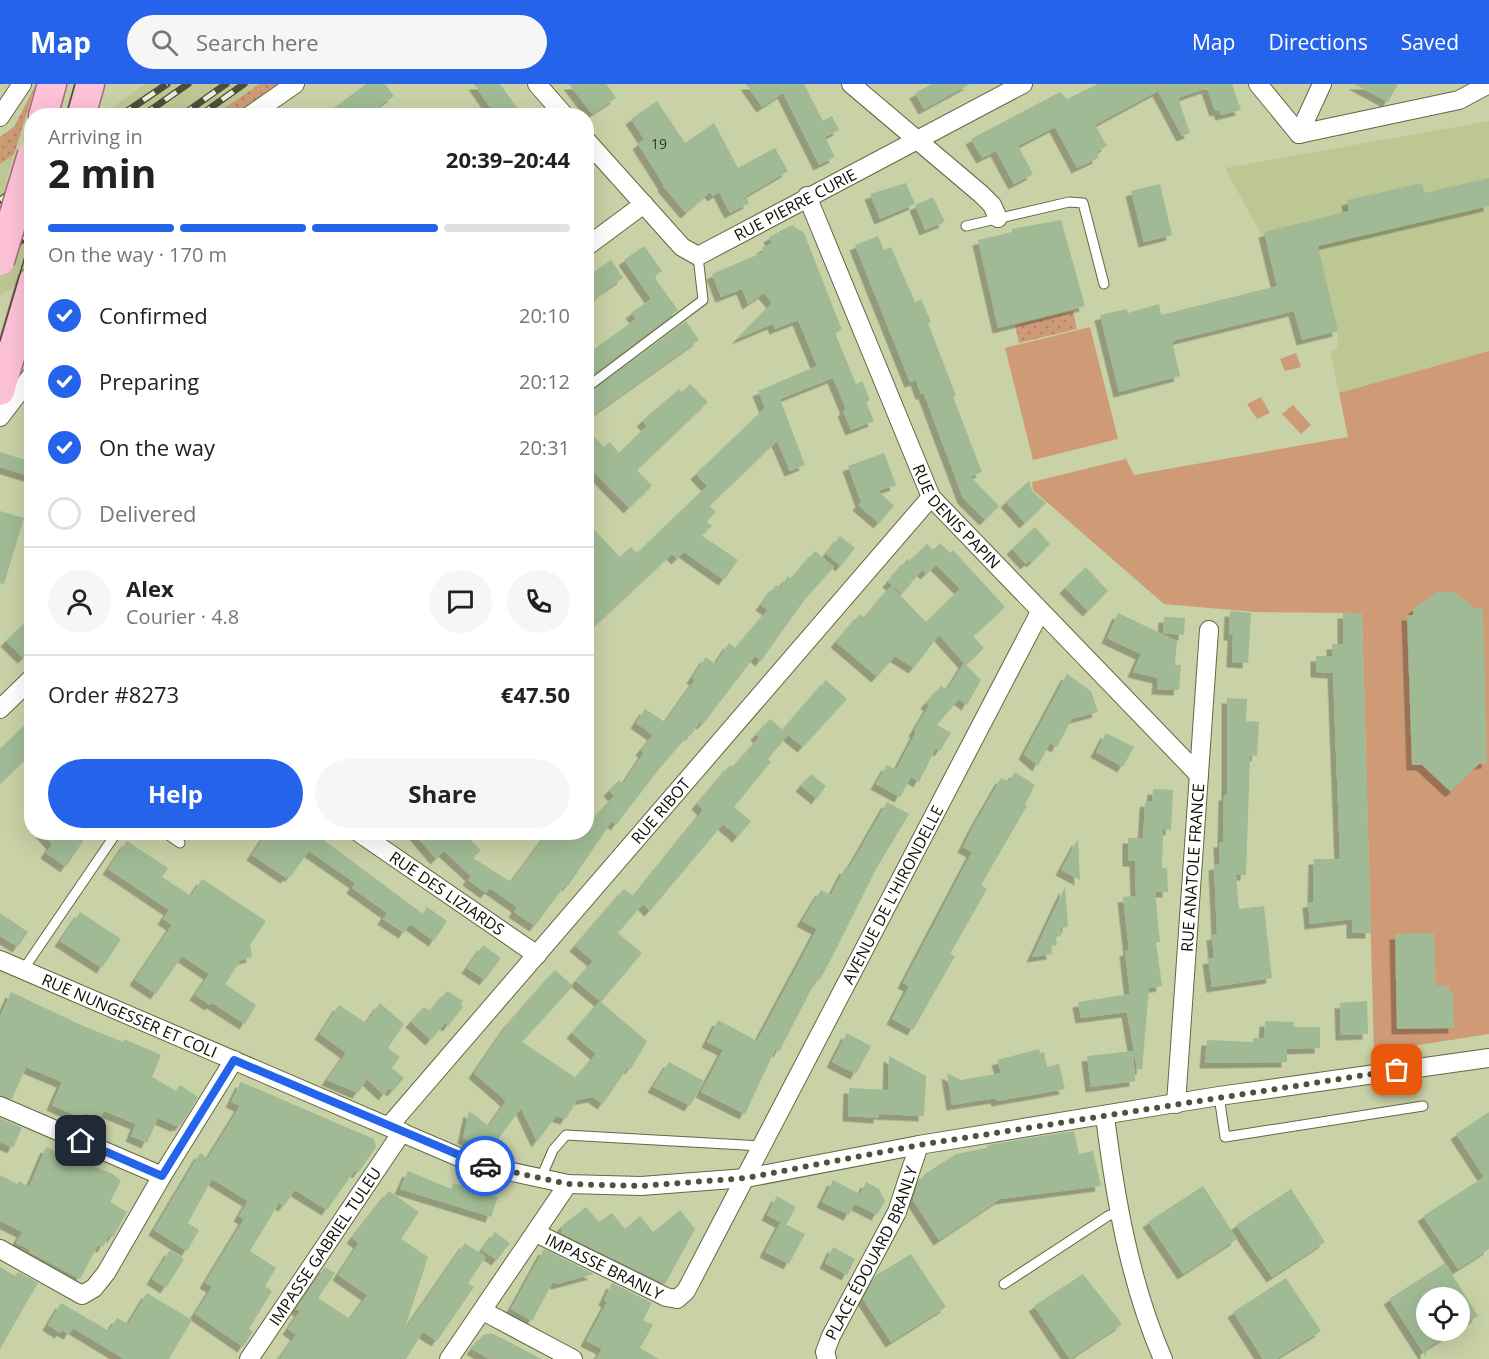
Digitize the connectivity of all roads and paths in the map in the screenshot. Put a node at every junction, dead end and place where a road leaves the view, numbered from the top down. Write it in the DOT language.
graph roads {
  1 [pos="22,84"];
  2 [pos="90,84"];
  3 [pos="296,84"];
  4 [pos="537,84"];
  5 [pos="851,84"];
  6 [pos="1023,84"];
  7 [pos="1258,84"];
  8 [pos="1323,84"];
  9 [pos="1489,84"];
  10 [pos="83,108"];
  11 [pos="261,108"];
  12 [pos="558,108"];
  13 [pos="0,117"];
  14 [pos="1299,134"];
  15 [pos="919,140"];
  16 [pos="594,149"];
  17 [pos="24,181"];
  18 [pos="807,196"];
  19 [pos="644,204"];
  20 [pos="998,218"];
  21 [pos="966,226"];
  22 [pos="594,241"];
  23 [pos="698,256"];
  24 [pos="0,261"];
  25 [pos="1104,284"];
  26 [pos="24,309"];
  27 [pos="594,382"];
  28 [pos="24,386"];
  29 [pos="0,391"];
  30 [pos="0,417"];
  31 [pos="931,497"];
  32 [pos="1040,612"];
  33 [pos="1209,630"];
  34 [pos="24,686"];
  35 [pos="0,709"];
  36 [pos="1199,776"];
  37 [pos="111,840"];
  38 [pos="176,840"];
  39 [pos="370,840"];
  40 [pos="180,843"];
  41 [pos="537,955"];
  42 [pos="0,960"];
  43 [pos="22,970"];
  44 [pos="1489,1058"];
  45 [pos="234,1060"];
  46 [pos="1219,1096"];
  47 [pos="1176,1104"];
  48 [pos="0,1106"];
  49 [pos="1423,1106"];
  50 [pos="1105,1116"];
  51 [pos="396,1129"];
  52 [pos="919,1145"];
  53 [pos="763,1146"];
  54 [pos="162,1176"];
  55 [pos="541,1178"];
  56 [pos="746,1178"];
  57 [pos="568,1184"];
  58 [pos="1119,1212"];
  59 [pos="536,1233"];
  60 [pos="0,1249"];
  61 [pos="1004,1284"];
  62 [pos="483,1311"];
  63 [pos="249,1359"];
  64 [pos="449,1359"];
  65 [pos="573,1359"];
  66 [pos="827,1359"];
  67 [pos="1163,1359"];
  1 -- 13 [label="street"];
  2 -- 10 [label="main road"];
  3 -- 11 [label="street"];
  4 -- 12 [label="street"];
  5 -- 15 [label="street"];
  6 -- 15 [label="street, RUE PIERRE CURIE"];
  7 -- 14 [label="street"];
  8 -- 14 [label="street"];
  9 -- 14 [label="street"];
  15 -- 18 [label="street, RUE PIERRE CURIE"];
  15 -- 20 [label="street"];
  16 -- 19 [label="street"];
  17 -- 24 [label="main road, bridge"];
  18 -- 23 [label="street, RUE PIERRE CURIE"];
  18 -- 31 [label="street, RUE DENIS PAPIN"];
  19 -- 22 [label="street"];
  19 -- 23 [label="street"];
  20 -- 21 [label="lane"];
  20 -- 25 [label="lane"];
  23 -- 27 [label="lane"];
  26 -- 29 [label="main road"];
  28 -- 30 [label="street"];
  31 -- 32 [label="street, RUE DENIS PAPIN"];
  31 -- 41 [label="street, RUE RIBOT"];
  32 -- 36 [label="street, RUE DENIS PAPIN"];
  32 -- 53 [label="street, AVENUE DE L'HIRONDELLE"];
  33 -- 36 [label="street, RUE ANATOLE FRANCE"];
  34 -- 35 [label="street"];
  36 -- 47 [label="street, RUE ANATOLE FRANCE"];
  37 -- 43 [label="lane"];
  38 -- 40 [label="lane"];
  39 -- 41 [label="street, RUE DES LIZIARDS"];
  41 -- 51 [label="street, RUE RIBOT"];
  42 -- 43 [label="street, RUE NUNGESSER ET COLI"];
  43 -- 45 [label="street, RUE NUNGESSER ET COLI"];
  44 -- 46 [label="street, RUE NUNGESSER ET COLI"];
  45 -- 51 [label="street, RUE NUNGESSER ET COLI"];
  45 -- 54 [label="street"];
  46 -- 47 [label="street, RUE NUNGESSER ET COLI"];
  46 -- 49 [label="lane"];
  47 -- 50 [label="street, RUE NUNGESSER ET COLI"];
  48 -- 54 [label="street"];
  50 -- 52 [label="street, RUE NUNGESSER ET COLI"];
  50 -- 58 [label="street"];
  51 -- 55 [label="street, RUE NUNGESSER ET COLI"];
  51 -- 63 [label="street, IMPASSE GABRIEL TULEU"];
  52 -- 56 [label="street, RUE NUNGESSER ET COLI"];
  52 -- 66 [label="street, PLACE ÉDOUARD BRANLY"];
  53 -- 55 [label="lane"];
  53 -- 56 [label="street, AVENUE DE L'HIRONDELLE"];
  54 -- 60 [label="street"];
  55 -- 57 [label="street, RUE NUNGESSER ET COLI"];
  56 -- 57 [label="street, RUE NUNGESSER ET COLI"];
  56 -- 59 [label="street, IMPASSE BRANLY"];
  57 -- 59 [label="street"];
  58 -- 61 [label="lane"];
  58 -- 67 [label="street"];
  59 -- 62 [label="street"];
  62 -- 64 [label="street"];
  62 -- 65 [label="street"];
}
